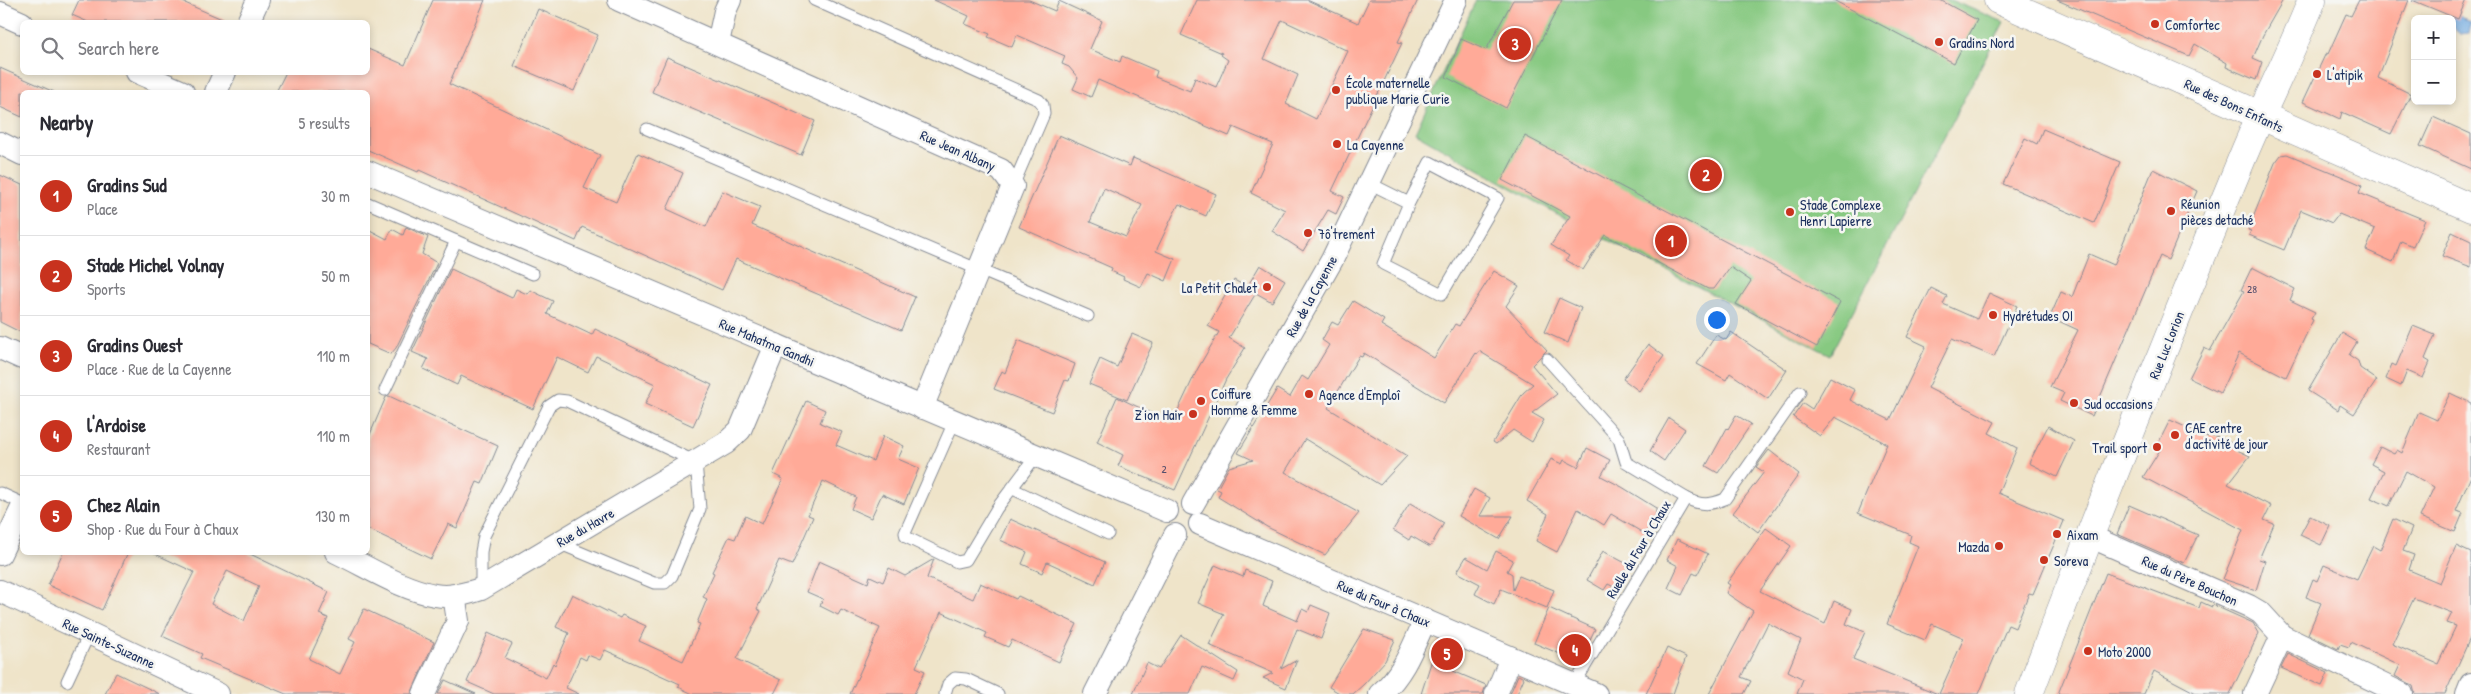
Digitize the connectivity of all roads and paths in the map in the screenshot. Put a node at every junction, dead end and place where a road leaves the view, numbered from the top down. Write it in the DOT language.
graph roads {
  1 [pos="258,0"];
  2 [pos="619,0"];
  3 [pos="730,0"];
  4 [pos="814,0"];
  5 [pos="1456,0"];
  6 [pos="1998,0"];
  7 [pos="2312,0"];
  8 [pos="0,13"];
  9 [pos="249,20"];
  10 [pos="20,22"];
  11 [pos="718,43"];
  12 [pos="144,75"];
  13 [pos="224,75"];
  14 [pos="178,90"];
  15 [pos="217,90"];
  16 [pos="2261,116"];
  17 [pos="647,129"];
  18 [pos="0,143"];
  19 [pos="20,153"];
  20 [pos="370,173"];
  21 [pos="1369,183"];
  22 [pos="1013,186"];
  23 [pos="1409,203"];
  24 [pos="370,204"];
  25 [pos="2471,208"];
  26 [pos="456,241"];
  27 [pos="980,271"];
  28 [pos="533,274"];
  29 [pos="1088,316"];
  30 [pos="776,345"];
  31 [pos="0,348"];
  32 [pos="20,357"];
  33 [pos="1547,360"];
  34 [pos="385,390"];
  35 [pos="1800,392"];
  36 [pos="922,408"];
  37 [pos="954,422"];
  38 [pos="1036,456"];
  39 [pos="696,462"];
  40 [pos="1013,489"];
  41 [pos="0,493"];
  42 [pos="1686,498"];
  43 [pos="20,502"];
  44 [pos="1167,511"];
  45 [pos="20,512"];
  46 [pos="1196,514"];
  47 [pos="1108,534"];
  48 [pos="1175,535"];
  49 [pos="2089,536"];
  50 [pos="558,543"];
  51 [pos="0,554"];
  52 [pos="342,555"];
  53 [pos="481,589"];
  54 [pos="0,591"];
  55 [pos="454,595"];
  56 [pos="1425,620"];
  57 [pos="89,634"];
  58 [pos="2282,636"];
  59 [pos="1511,658"];
  60 [pos="67,681"];
  61 [pos="2471,684"];
  62 [pos="1574,685"];
  63 [pos="218,694"];
  64 [pos="424,694"];
  65 [pos="945,694"];
  66 [pos="998,694"];
  67 [pos="1095,694"];
  68 [pos="1380,694"];
  69 [pos="1496,694"];
  70 [pos="1596,694"];
  71 [pos="2029,694"];
  72 [pos="2255,694"];
  73 [pos="2402,694"];
  74 [pos="2467,694"];
  1 -- 9 [label="street"];
  2 -- 11 [label="street, Rue Jean Albany"];
  3 -- 11 [label="street"];
  4 -- 22 [label="lane"];
  5 -- 21 [label="street, Rue de la Cayenne"];
  6 -- 16 [label="street, Rue des Bons Enfants"];
  7 -- 16 [label="street, Rue Luc Lorion"];
  8 -- 10 [label="street"];
  11 -- 22 [label="street, Rue Jean Albany"];
  12 -- 14 [label="street"];
  13 -- 15 [label="street"];
  16 -- 25 [label="street, Rue des Bons Enfants"];
  16 -- 49 [label="street, Rue Luc Lorion"];
  17 -- 27 [label="lane"];
  18 -- 19 [label="street"];
  20 -- 30 [label="street, Rue Mahatma Gandhi"];
  21 -- 23 [label="lane"];
  21 -- 46 [label="street, Rue de la Cayenne"];
  22 -- 27 [label="street"];
  23 -- 23 [label="lane"];
  24 -- 26 [label="lane"];
  26 -- 28 [label="lane"];
  26 -- 34 [label="lane"];
  27 -- 29 [label="lane"];
  27 -- 36 [label="street"];
  30 -- 36 [label="street, Rue Mahatma Gandhi"];
  30 -- 39 [label="street, Rue du Havre"];
  31 -- 32 [label="street"];
  33 -- 42 [label="lane, Ruelle du Four à Chaux"];
  35 -- 42 [label="lane"];
  36 -- 37 [label="street, Rue Mahatma Gandhi"];
  37 -- 38 [label="street, Rue Mahatma Gandhi"];
  37 -- 40 [label="lane"];
  38 -- 40 [label="lane"];
  38 -- 44 [label="street, Rue Mahatma Gandhi"];
  39 -- 50 [label="street, Rue du Havre"];
  39 -- 50 [label="lane"];
  39 -- 53 [label="lane"];
  40 -- 47 [label="lane"];
  41 -- 43 [label="lane"];
  42 -- 62 [label="lane, Ruelle du Four à Chaux"];
  44 -- 46 [label="street"];
  44 -- 48 [label="street"];
  45 -- 51 [label="street"];
  46 -- 48 [label="street"];
  46 -- 56 [label="street, Rue du Four à Chaux"];
  48 -- 67 [label="street"];
  49 -- 58 [label="street, Rue du Père Bouchon"];
  49 -- 71 [label="street, Rue Luc Lorion"];
  50 -- 53 [label="street, Rue du Havre"];
  52 -- 55 [label="street, Rue du Havre"];
  53 -- 55 [label="street, Rue du Havre"];
  54 -- 57 [label="street, Rue Sainte-Suzanne"];
  55 -- 64 [label="street"];
  56 -- 59 [label="street, Rue du Four à Chaux"];
  56 -- 68 [label="street"];
  57 -- 60 [label="lane"];
  57 -- 63 [label="street, Rue Sainte-Suzanne"];
  58 -- 72 [label="street"];
  58 -- 73 [label="street, Rue du Père Bouchon"];
  59 -- 62 [label="street, Rue du Four à Chaux"];
  59 -- 69 [label="street"];
  61 -- 74 [label="street"];
  62 -- 70 [label="street, Rue du Four à Chaux"];
  65 -- 66 [label="lane"];
}
